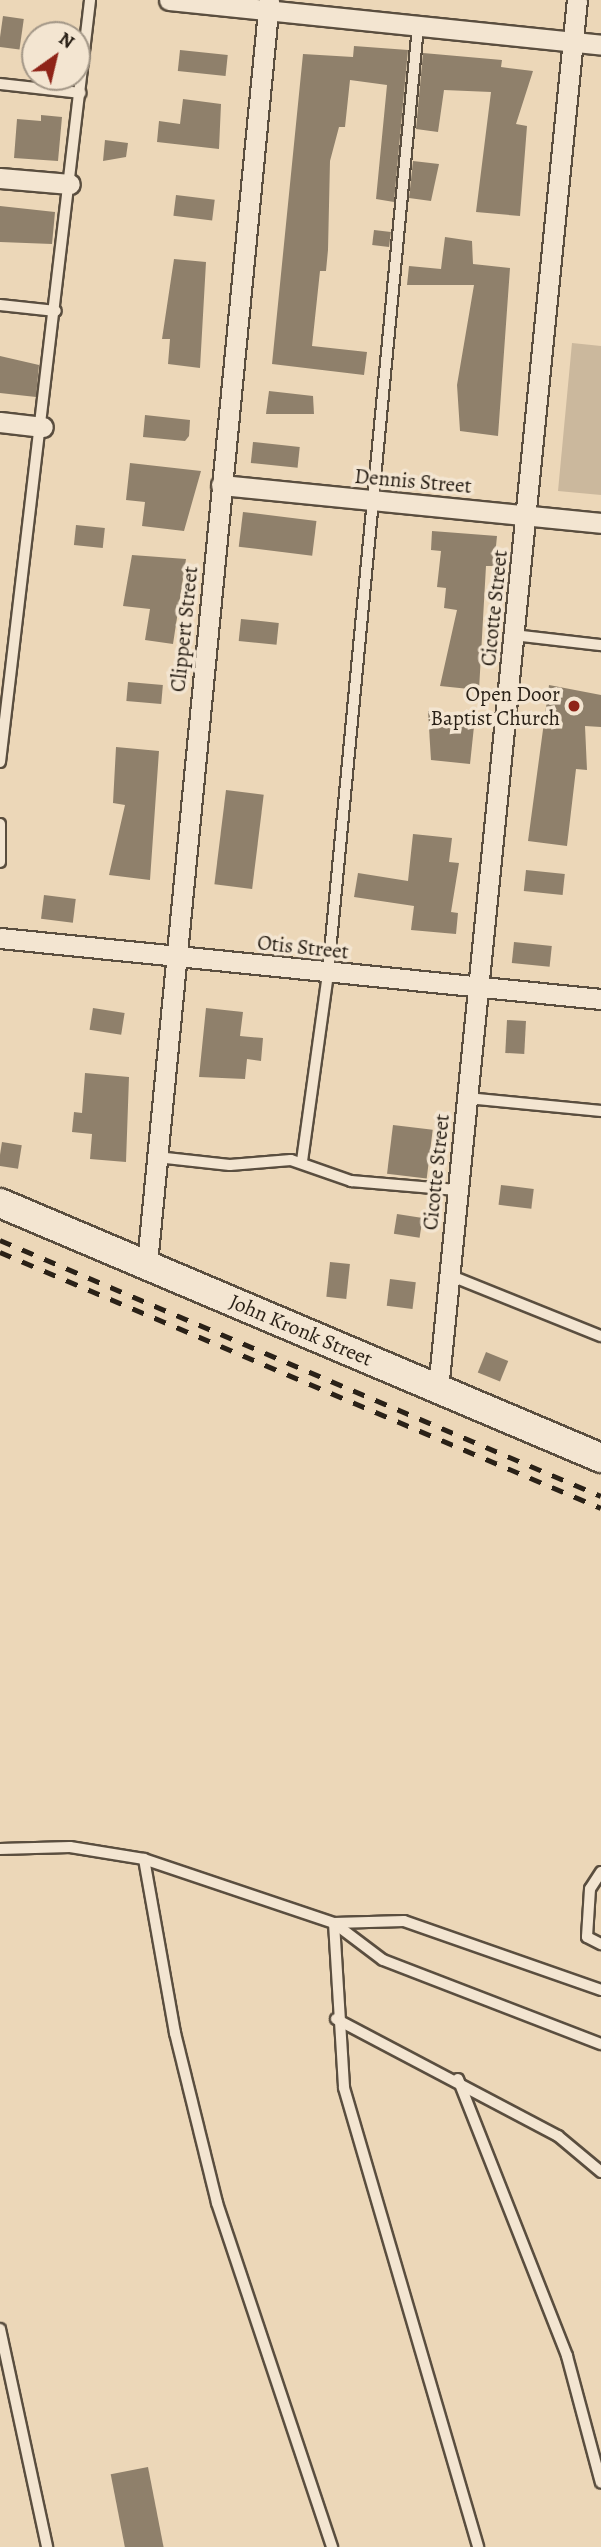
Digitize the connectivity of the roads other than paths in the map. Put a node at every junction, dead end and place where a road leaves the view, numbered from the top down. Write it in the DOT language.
graph roads {
  1 [pos="90,0"];
  2 [pos="169,0"];
  3 [pos="577,0"];
  4 [pos="268,5"];
  5 [pos="418,27"];
  6 [pos="573,42"];
  7 [pos="601,45"];
  8 [pos="0,85"];
  9 [pos="80,93"];
  10 [pos="0,178"];
  11 [pos="69,184"];
  12 [pos="0,305"];
  13 [pos="56,311"];
  14 [pos="0,422"];
  15 [pos="43,426"];
  16 [pos="221,485"];
  17 [pos="370,501"];
  18 [pos="526,515"];
  19 [pos="601,523"];
  20 [pos="514,635"];
  21 [pos="601,645"];
  22 [pos="0,762"];
  23 [pos="0,824"];
  24 [pos="0,862"];
  25 [pos="0,939"];
  26 [pos="174,956"];
  27 [pos="328,973"];
  28 [pos="479,986"];
  29 [pos="601,999"];
  30 [pos="467,1098"];
  31 [pos="601,1111"];
  32 [pos="156,1157"];
  33 [pos="302,1161"];
  34 [pos="457,1190"];
  35 [pos="0,1203"];
  36 [pos="147,1263"];
  37 [pos="448,1275"];
  38 [pos="601,1336"];
  39 [pos="438,1389"];
  40 [pos="601,1458"];
  41 [pos="0,1849"];
  42 [pos="144,1859"];
  43 [pos="601,1872"];
  44 [pos="334,1923"];
  45 [pos="601,1944"];
  46 [pos="601,1990"];
  47 [pos="336,2018"];
  48 [pos="601,2044"];
  49 [pos="458,2079"];
  50 [pos="601,2172"];
  51 [pos="0,2329"];
  52 [pos="601,2483"];
  53 [pos="47,2547"];
  54 [pos="332,2547"];
  55 [pos="478,2547"];
  1 -- 9 [label="lane"];
  2 -- 4 [label="street"];
  3 -- 6 [label="street, Cicotte Street"];
  4 -- 5 [label="street"];
  4 -- 16 [label="street, Clippert Street"];
  5 -- 6 [label="street"];
  5 -- 17 [label="lane"];
  6 -- 7 [label="street"];
  6 -- 18 [label="street, Cicotte Street"];
  8 -- 9 [label="lane"];
  9 -- 11 [label="lane"];
  10 -- 11 [label="street"];
  11 -- 13 [label="lane"];
  12 -- 13 [label="lane"];
  13 -- 15 [label="lane"];
  14 -- 15 [label="street"];
  15 -- 22 [label="lane"];
  16 -- 17 [label="street, Dennis Street"];
  16 -- 26 [label="street, Clippert Street"];
  17 -- 18 [label="street, Dennis Street"];
  17 -- 27 [label="lane"];
  18 -- 19 [label="street, Dennis Street"];
  18 -- 20 [label="street, Cicotte Street"];
  20 -- 21 [label="lane"];
  20 -- 28 [label="street, Cicotte Street"];
  23 -- 24 [label="lane"];
  25 -- 26 [label="street, Otis Street"];
  26 -- 27 [label="street, Otis Street"];
  26 -- 32 [label="street, Clippert Street"];
  27 -- 28 [label="street, Otis Street"];
  27 -- 33 [label="lane"];
  28 -- 29 [label="street, Otis Street"];
  28 -- 30 [label="street, Cicotte Street"];
  30 -- 31 [label="lane"];
  30 -- 34 [label="street, Cicotte Street"];
  32 -- 33 [label="lane"];
  32 -- 36 [label="street, Clippert Street"];
  33 -- 34 [label="lane"];
  34 -- 37 [label="street, Cicotte Street"];
  35 -- 36 [label="street, John Kronk Street"];
  36 -- 39 [label="street, John Kronk Street"];
  37 -- 38 [label="lane"];
  37 -- 39 [label="street, Cicotte Street"];
  39 -- 40 [label="street, John Kronk Street"];
  41 -- 42 [label="lane"];
  42 -- 44 [label="lane"];
  42 -- 54 [label="lane"];
  43 -- 45 [label="lane"];
  44 -- 46 [label="lane"];
  44 -- 47 [label="lane"];
  44 -- 48 [label="lane"];
  47 -- 49 [label="lane"];
  47 -- 55 [label="lane"];
  49 -- 50 [label="lane"];
  49 -- 52 [label="lane"];
  51 -- 53 [label="lane"];
}
